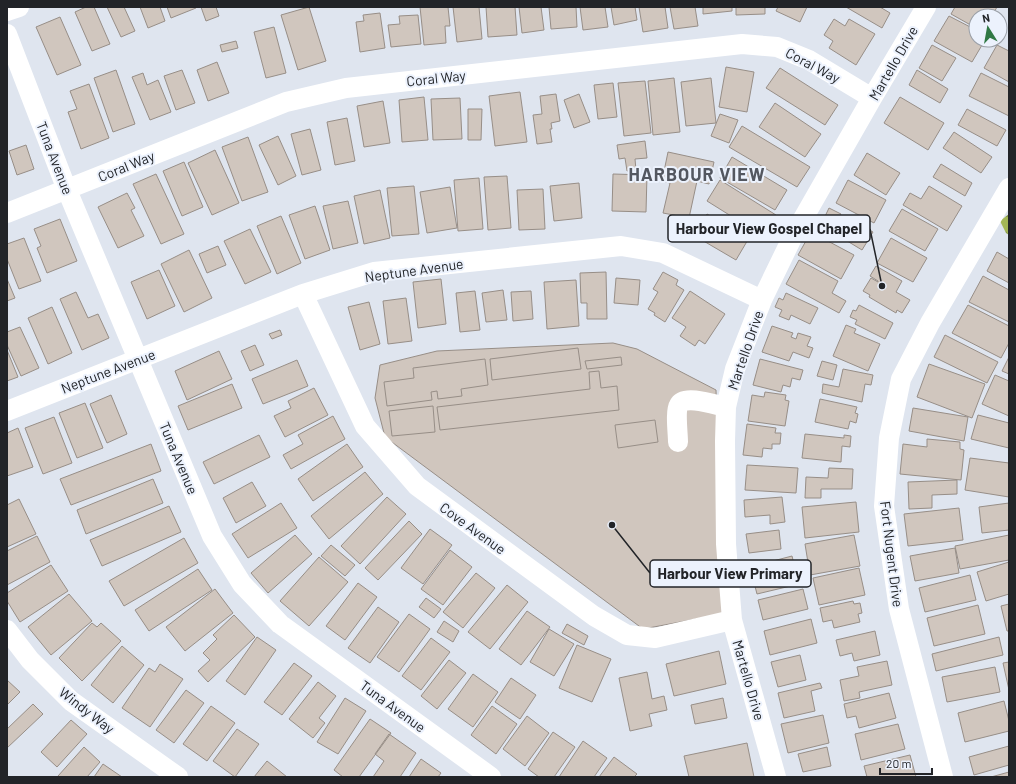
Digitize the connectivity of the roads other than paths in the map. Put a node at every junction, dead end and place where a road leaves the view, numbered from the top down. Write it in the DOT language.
graph roads {
  1 [pos="18,7"];
  2 [pos="926,7"];
  3 [pos="7,12"];
  4 [pos="7,34"];
  5 [pos="872,98"];
  6 [pos="1009,188"];
  7 [pos="67,190"];
  8 [pos="7,213"];
  9 [pos="303,294"];
  10 [pos="762,300"];
  11 [pos="138,360"];
  12 [pos="726,407"];
  13 [pos="7,411"];
  14 [pos="678,442"];
  15 [pos="732,620"];
  16 [pos="7,630"];
  17 [pos="178,777"];
  18 [pos="491,777"];
  19 [pos="776,777"];
  20 [pos="943,777"];
  1 -- 3 [label="street"];
  2 -- 5 [label="street, Martello Drive"];
  4 -- 7 [label="street, Tuna Avenue"];
  5 -- 7 [label="street, Coral Way"];
  5 -- 10 [label="street, Martello Drive"];
  6 -- 20 [label="street, Fort Nugent Drive"];
  7 -- 8 [label="street, Coral Way"];
  7 -- 11 [label="street, Tuna Avenue"];
  9 -- 10 [label="street, Neptune Avenue"];
  9 -- 11 [label="street, Neptune Avenue"];
  9 -- 15 [label="street, Cove Avenue"];
  10 -- 12 [label="street, Martello Drive"];
  11 -- 13 [label="street, Neptune Avenue"];
  11 -- 18 [label="street, Tuna Avenue"];
  12 -- 14 [label="street"];
  12 -- 15 [label="street, Martello Drive"];
  15 -- 19 [label="street, Martello Drive"];
  16 -- 17 [label="street, Windy Way"];
}
